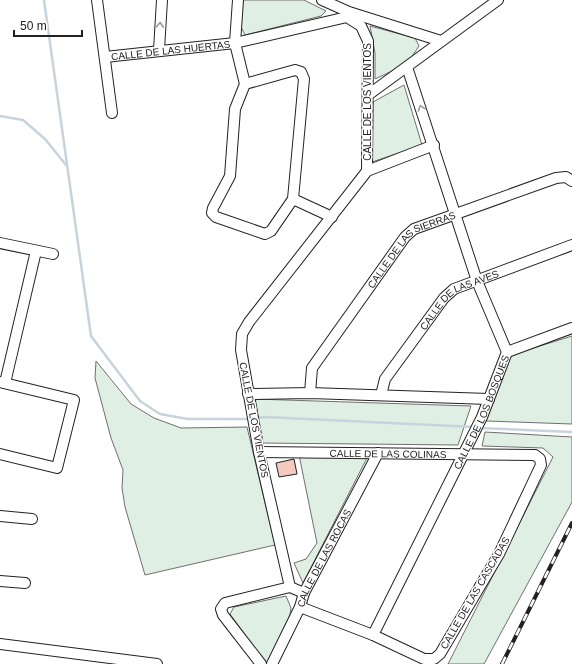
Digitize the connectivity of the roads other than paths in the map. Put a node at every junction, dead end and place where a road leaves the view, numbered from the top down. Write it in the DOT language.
graph roads {
  1 [pos="97,0"];
  2 [pos="162,0"];
  3 [pos="238,0"];
  4 [pos="322,0"];
  5 [pos="498,0"];
  6 [pos="348,15"];
  7 [pos="441,41"];
  8 [pos="235,43"];
  9 [pos="159,50"];
  10 [pos="105,57"];
  11 [pos="407,67"];
  12 [pos="245,84"];
  13 [pos="368,95"];
  14 [pos="112,112"];
  15 [pos="434,145"];
  16 [pos="367,172"];
  17 [pos="572,181"];
  18 [pos="293,199"];
  19 [pos="454,214"];
  20 [pos="332,217"];
  21 [pos="0,243"];
  22 [pos="572,245"];
  23 [pos="36,251"];
  24 [pos="53,254"];
  25 [pos="476,281"];
  26 [pos="572,328"];
  27 [pos="507,352"];
  28 [pos="2,382"];
  29 [pos="310,393"];
  30 [pos="248,394"];
  31 [pos="381,395"];
  32 [pos="490,399"];
  33 [pos="259,452"];
  34 [pos="378,453"];
  35 [pos="465,453"];
  36 [pos="0,454"];
  37 [pos="540,459"];
  38 [pos="0,516"];
  39 [pos="32,520"];
  40 [pos="0,581"];
  41 [pos="26,583"];
  42 [pos="290,588"];
  43 [pos="304,593"];
  44 [pos="300,606"];
  45 [pos="373,635"];
  46 [pos="0,644"];
  47 [pos="157,664"];
  48 [pos="261,664"];
  49 [pos="272,664"];
  1 -- 10 [label="street"];
  9 -- 2 [label="street, one-way"];
  3 -- 8 [label="street"];
  4 -- 6 [label="street"];
  5 -- 7 [label="street"];
  6 -- 7 [label="street"];
  6 -- 8 [label="street, CALLE DE LAS HUERTAS"];
  6 -- 13 [label="street, CALLE DE LOS VIENTOS"];
  7 -- 11 [label="street"];
  8 -- 9 [label="street, CALLE DE LAS HUERTAS"];
  8 -- 12 [label="street, CALLE DE LAS HUERTAS"];
  9 -- 10 [label="street, CALLE DE LAS HUERTAS"];
  10 -- 14 [label="street"];
  11 -- 13 [label="street"];
  15 -- 11 [label="street, CALLE DE LOS BOSQUES, one-way"];
  12 -- 18 [label="street"];
  12 -- 18 [label="street"];
  13 -- 16 [label="street, CALLE DE LOS VIENTOS"];
  15 -- 16 [label="street, CALLE DE LOS VIENTOS"];
  15 -- 19 [label="street, CALLE DE LOS BOSQUES"];
  16 -- 20 [label="street, CALLE DE LOS VIENTOS"];
  17 -- 19 [label="street, CALLE DE LAS SIERRAS"];
  18 -- 20 [label="street"];
  19 -- 25 [label="street, CALLE DE LOS BOSQUES"];
  19 -- 29 [label="street, CALLE DE LAS SIERRAS"];
  20 -- 30 [label="street, CALLE DE LOS VIENTOS"];
  21 -- 23 [label="street"];
  22 -- 25 [label="street, CALLE DE LAS AVES"];
  23 -- 24 [label="street"];
  23 -- 28 [label="street"];
  25 -- 27 [label="street, CALLE DE LOS BOSQUES"];
  25 -- 31 [label="street, CALLE DE LAS AVES"];
  26 -- 27 [label="street"];
  27 -- 32 [label="street, CALLE DE LOS BOSQUES"];
  28 -- 36 [label="street"];
  29 -- 30 [label="street"];
  29 -- 31 [label="street"];
  30 -- 33 [label="street, CALLE DE LOS VIENTOS"];
  31 -- 32 [label="street"];
  32 -- 35 [label="street, CALLE DE LOS BOSQUES"];
  33 -- 34 [label="street, CALLE DE LAS COLINAS"];
  33 -- 42 [label="street, CALLE DE LOS VIENTOS"];
  34 -- 35 [label="street, CALLE DE LAS COLINAS"];
  34 -- 43 [label="street, CALLE DE LAS ROCAS"];
  35 -- 37 [label="street, CALLE DE LAS COLINAS"];
  35 -- 45 [label="street, CALLE DE LOS BOSQUES"];
  37 -- 45 [label="street, CALLE DE LAS CASCADAS"];
  38 -- 39 [label="street"];
  40 -- 41 [label="street"];
  42 -- 43 [label="street"];
  42 -- 48 [label="street"];
  43 -- 44 [label="street, CALLE DE LAS ROCAS"];
  44 -- 45 [label="street, CALLE DE LAS CASCADAS"];
  44 -- 49 [label="street, CALLE DE LAS ROCAS"];
  46 -- 47 [label="street"];
}
